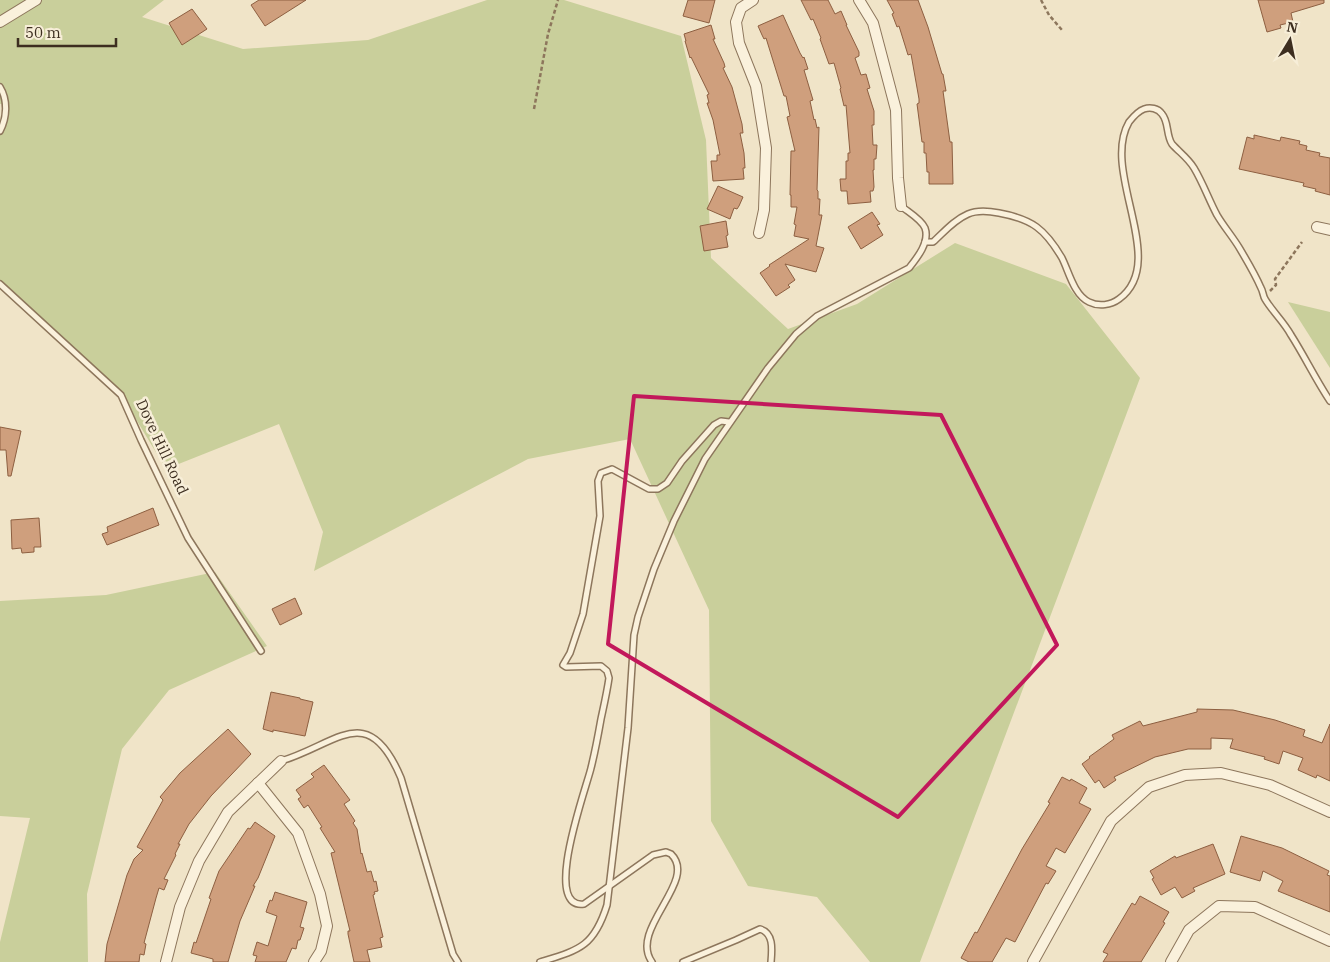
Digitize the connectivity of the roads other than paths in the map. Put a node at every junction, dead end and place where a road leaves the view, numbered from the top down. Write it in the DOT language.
graph roads {
  1 [pos="36,0"];
  2 [pos="753,0"];
  3 [pos="859,0"];
  4 [pos="0,22"];
  5 [pos="0,87"];
  6 [pos="0,131"];
  7 [pos="901,206"];
  8 [pos="1317,227"];
  9 [pos="1330,230"];
  10 [pos="759,233"];
  11 [pos="925,242"];
  12 [pos="0,284"];
  13 [pos="1330,401"];
  14 [pos="729,422"];
  15 [pos="261,651"];
  16 [pos="281,761"];
  17 [pos="258,783"];
  18 [pos="1330,812"];
  19 [pos="609,886"];
  20 [pos="1330,941"];
  21 [pos="166,962"];
  22 [pos="314,962"];
  23 [pos="458,962"];
  24 [pos="540,962"];
  25 [pos="652,962"];
  26 [pos="683,962"];
  27 [pos="770,962"];
  28 [pos="1033,962"];
  29 [pos="1171,962"];
  1 -- 4 [label="street"];
  2 -- 10 [label="street"];
  3 -- 7 [label="street"];
  5 -- 6 [label="lane"];
  7 -- 11 [label="lane"];
  8 -- 9 [label="street"];
  11 -- 13 [label="lane"];
  11 -- 14 [label="lane"];
  12 -- 15 [label="lane, Dove Hill Road"];
  14 -- 19 [label="lane"];
  14 -- 19 [label="lane"];
  16 -- 17 [label="street"];
  16 -- 23 [label="lane"];
  17 -- 21 [label="street"];
  17 -- 22 [label="street"];
  18 -- 28 [label="street"];
  19 -- 24 [label="lane"];
  19 -- 25 [label="lane"];
  20 -- 29 [label="street"];
  26 -- 27 [label="lane"];
}
